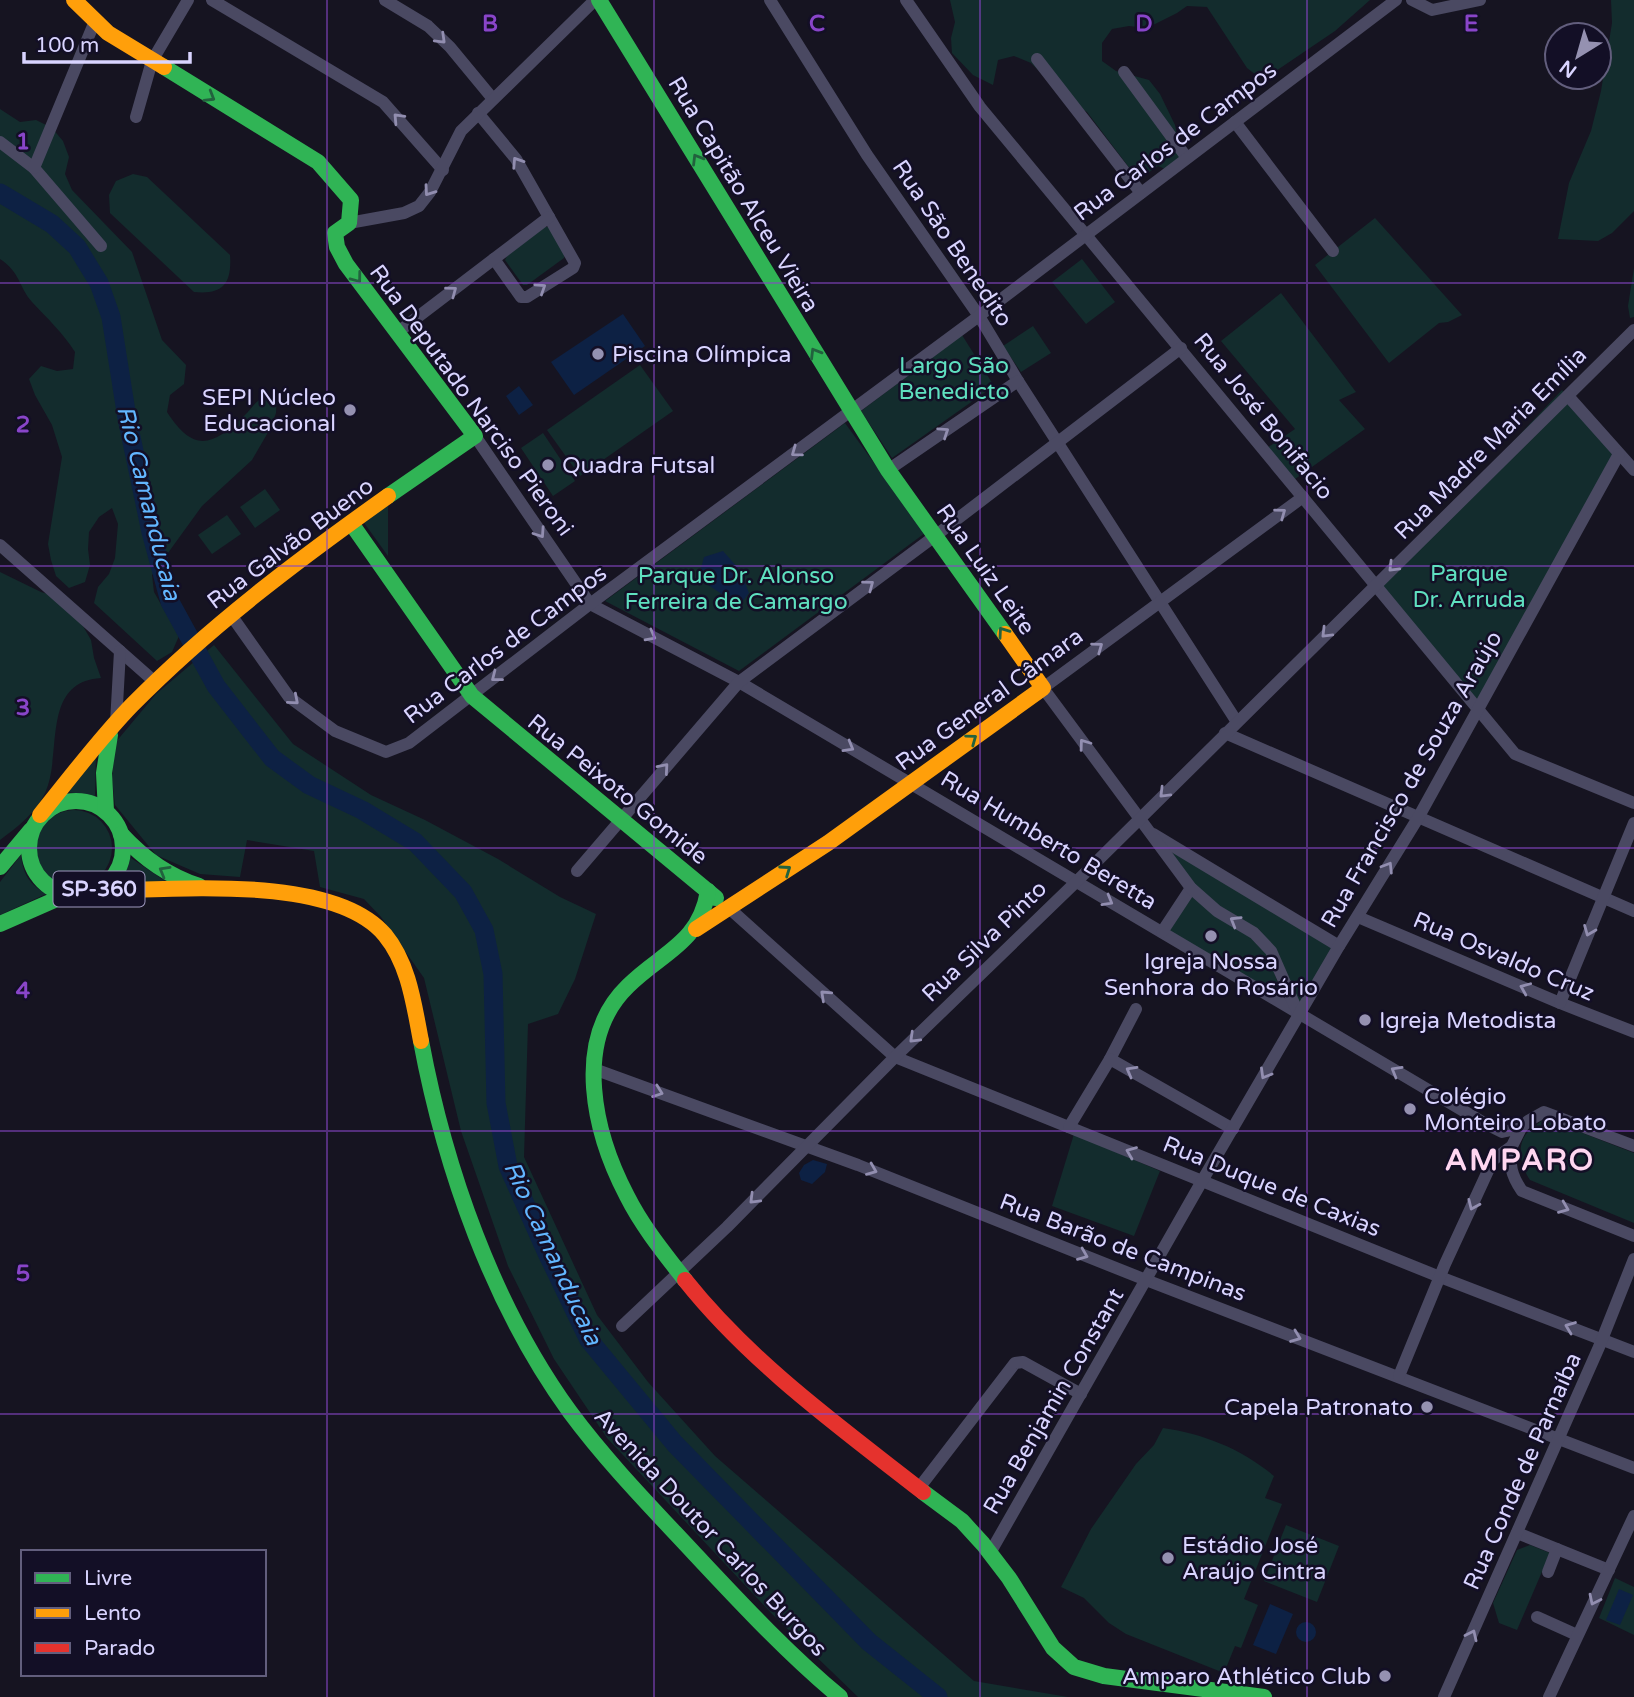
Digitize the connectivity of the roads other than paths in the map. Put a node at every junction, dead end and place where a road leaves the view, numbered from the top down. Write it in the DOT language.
graph roads {
  1 [pos="74,0"];
  2 [pos="188,0"];
  3 [pos="212,0"];
  4 [pos="385,0"];
  5 [pos="597,0"];
  6 [pos="770,0"];
  7 [pos="905,0"];
  8 [pos="1396,0"];
  9 [pos="1412,0"];
  10 [pos="1480,0"];
  11 [pos="95,21"];
  12 [pos="1037,59"];
  13 [pos="152,61"];
  14 [pos="1124,72"];
  15 [pos="493,99"];
  16 [pos="478,113"];
  17 [pos="136,117"];
  18 [pos="1235,122"];
  19 [pos="0,142"];
  20 [pos="1187,159"];
  21 [pos="34,168"];
  22 [pos="443,170"];
  23 [pos="1141,193"];
  24 [pos="549,217"];
  25 [pos="349,223"];
  26 [pos="1087,234"];
  27 [pos="101,246"];
  28 [pos="1333,251"];
  29 [pos="494,259"];
  30 [pos="979,316"];
  31 [pos="1634,330"];
  32 [pos="398,332"];
  33 [pos="1181,348"];
  34 [pos="1018,381"];
  35 [pos="1568,396"];
  36 [pos="851,412"];
  37 [pos="474,436"];
  38 [pos="1057,443"];
  39 [pos="1619,454"];
  40 [pos="888,470"];
  41 [pos="1634,470"];
  42 [pos="1303,497"];
  43 [pos="352,523"];
  44 [pos="935,536"];
  45 [pos="0,545"];
  46 [pos="1375,586"];
  47 [pos="1160,602"];
  48 [pos="590,604"];
  49 [pos="231,615"];
  50 [pos="120,651"];
  51 [pos="155,682"];
  52 [pos="739,682"];
  53 [pos="1043,688"];
  54 [pos="472,696"];
  55 [pos="1479,708"];
  56 [pos="1237,722"];
  57 [pos="114,725"];
  58 [pos="1225,733"];
  59 [pos="912,783"];
  60 [pos="1634,803"];
  61 [pos="106,811"];
  62 [pos="1418,818"];
  63 [pos="620,819"];
  64 [pos="1138,819"];
  65 [pos="36,822"];
  66 [pos="1634,823"];
  67 [pos="1147,830"];
  68 [pos="121,834"];
  69 [pos="0,867"];
  70 [pos="577,871"];
  71 [pos="1076,882"];
  72 [pos="1191,888"];
  73 [pos="216,890"];
  74 [pos="96,891"];
  75 [pos="708,891"];
  76 [pos="66,895"];
  77 [pos="1602,898"];
  78 [pos="730,909"];
  79 [pos="1634,911"];
  80 [pos="1358,917"];
  81 [pos="0,924"];
  82 [pos="696,929"];
  83 [pos="1162,932"];
  84 [pos="1339,946"];
  85 [pos="1560,1003"];
  86 [pos="1136,1009"];
  87 [pos="1299,1015"];
  88 [pos="1634,1032"];
  89 [pos="895,1056"];
  90 [pos="1110,1059"];
  91 [pos="594,1069"];
  92 [pos="1069,1127"];
  93 [pos="1521,1128"];
  94 [pos="1233,1129"];
  95 [pos="807,1146"];
  96 [pos="1512,1146"];
  97 [pos="1634,1146"];
  98 [pos="1202,1181"];
  99 [pos="1634,1236"];
  100 [pos="1634,1259"];
  101 [pos="678,1274"];
  102 [pos="1440,1277"];
  103 [pos="1146,1280"];
  104 [pos="622,1326"];
  105 [pos="1602,1339"];
  106 [pos="1634,1352"];
  107 [pos="1399,1376"];
  108 [pos="1081,1394"];
  109 [pos="1558,1437"];
  110 [pos="1634,1468"];
  111 [pos="919,1488"];
  112 [pos="1634,1516"];
  113 [pos="1517,1533"];
  114 [pos="1557,1549"];
  115 [pos="990,1553"];
  116 [pos="1609,1570"];
  117 [pos="1548,1572"];
  118 [pos="1537,1617"];
  119 [pos="1577,1635"];
  120 [pos="840,1697"];
  121 [pos="1264,1697"];
  122 [pos="1444,1697"];
  123 [pos="1549,1697"];
  1 -- 11 [label="street"];
  2 -- 13 [label="street"];
  22 -- 3 [label="street, one-way"];
  4 -- 15 [label="street, one-way"];
  5 -- 15 [label="street"];
  36 -- 5 [label="street, Rua Capitão Alceu Vieira, one-way"];
  6 -- 30 [label="street, Rua São Benedito"];
  7 -- 26 [label="street, Rua José Bonifacio"];
  8 -- 18 [label="street, Rua Carlos de Campos"];
  9 -- 10 [label="street"];
  11 -- 13 [label="street"];
  11 -- 21 [label="street"];
  12 -- 23 [label="street"];
  13 -- 17 [label="street"];
  13 -- 25 [label="street, one-way"];
  14 -- 20 [label="street"];
  15 -- 16 [label="street"];
  16 -- 22 [label="street"];
  24 -- 16 [label="street, one-way"];
  18 -- 20 [label="street, Rua Carlos de Campos"];
  18 -- 28 [label="street"];
  19 -- 21 [label="street"];
  20 -- 23 [label="street, Rua Carlos de Campos"];
  21 -- 27 [label="street"];
  22 -- 25 [label="street, one-way"];
  23 -- 26 [label="street, Rua Carlos de Campos"];
  24 -- 29 [label="street"];
  29 -- 24 [label="street, one-way"];
  25 -- 32 [label="street, Rua Deputado Narciso Pieroni, one-way"];
  26 -- 30 [label="street, Rua Carlos de Campos"];
  26 -- 33 [label="street, Rua José Bonifacio"];
  32 -- 29 [label="street, one-way"];
  30 -- 34 [label="street, Rua São Benedito"];
  30 -- 36 [label="street, Rua Carlos de Campos"];
  31 -- 35 [label="street, Rua Madre Maria Emília"];
  32 -- 37 [label="street, Rua Deputado Narciso Pieroni"];
  33 -- 38 [label="street"];
  33 -- 42 [label="street, Rua José Bonifacio"];
  34 -- 38 [label="street, Rua São Benedito"];
  40 -- 34 [label="street, one-way"];
  35 -- 39 [label="street"];
  35 -- 46 [label="street, Rua Madre Maria Emília, one-way"];
  36 -- 40 [label="street, Rua Luiz Leite"];
  36 -- 48 [label="street, Rua Carlos de Campos, one-way"];
  37 -- 43 [label="street, Rua Galvão Bueno"];
  37 -- 48 [label="street, Rua Deputado Narciso Pieroni, one-way"];
  38 -- 44 [label="street"];
  38 -- 47 [label="street, Rua São Benedito"];
  39 -- 41 [label="street"];
  39 -- 55 [label="street, Rua Francisco de Souza Araújo"];
  40 -- 44 [label="street, Rua Luiz Leite"];
  42 -- 46 [label="street, Rua José Bonifacio"];
  47 -- 42 [label="street, Rua General Câmara, one-way"];
  43 -- 49 [label="street, Rua Galvão Bueno"];
  43 -- 54 [label="street, Rua Peixoto Gomide"];
  52 -- 44 [label="street, one-way"];
  53 -- 44 [label="street, Rua Luiz Leite, one-way"];
  45 -- 50 [label="street"];
  46 -- 55 [label="street, Rua José Bonifacio"];
  46 -- 56 [label="street, Rua Silva Pinto, one-way"];
  53 -- 47 [label="street, Rua General Câmara, one-way"];
  47 -- 56 [label="street, Rua São Benedito"];
  48 -- 52 [label="street, Rua Humberto Beretta, one-way"];
  48 -- 54 [label="street, Rua Carlos de Campos, one-way"];
  49 -- 51 [label="street, Rua Galvão Bueno"];
  49 -- 54 [label="street, Rua Carlos de Campos, one-way"];
  50 -- 51 [label="street"];
  50 -- 57 [label="street"];
  51 -- 57 [label="street, Rua Galvão Bueno"];
  52 -- 59 [label="street, Rua Humberto Beretta, one-way"];
  63 -- 52 [label="street, one-way"];
  59 -- 53 [label="street, Rua General Câmara, one-way"];
  64 -- 53 [label="street, Rua Luiz Leite, one-way"];
  54 -- 63 [label="street, Rua Peixoto Gomide"];
  55 -- 60 [label="street, Rua José Bonifacio"];
  55 -- 62 [label="street, Rua Francisco de Souza Araújo"];
  56 -- 58 [label="street, Rua Silva Pinto"];
  57 -- 61 [label="street, Rua Galvão Bueno"];
  57 -- 65 [label="street, Rua Galvão Bueno"];
  58 -- 62 [label="street"];
  58 -- 64 [label="street, Rua Silva Pinto, one-way"];
  59 -- 71 [label="street, Rua Humberto Beretta"];
  78 -- 59 [label="street, Rua General Câmara, one-way"];
  61 -- 65 [label="street"];
  61 -- 68 [label="street, SP-360"];
  62 -- 77 [label="street"];
  80 -- 62 [label="street, Rua Francisco de Souza Araújo, one-way"];
  63 -- 70 [label="street"];
  63 -- 75 [label="street, Rua Peixoto Gomide"];
  64 -- 67 [label="street, Rua Luiz Leite"];
  64 -- 71 [label="street, Rua Silva Pinto"];
  65 -- 69 [label="street, Rua Galvão Bueno"];
  65 -- 76 [label="street, SP-360"];
  66 -- 77 [label="street"];
  67 -- 72 [label="street, Rua Luiz Leite"];
  67 -- 84 [label="street"];
  73 -- 68 [label="street, Avenida Doutor Carlos Burgos / SP-360, one-way"];
  68 -- 74 [label="street, SP-360"];
  71 -- 83 [label="street, Rua Humberto Beretta, one-way"];
  71 -- 89 [label="street, Rua Silva Pinto, one-way"];
  72 -- 83 [label="street"];
  87 -- 72 [label="street, Rua Luiz Leite, one-way"];
  73 -- 74 [label="street, Avenida Doutor Carlos Burgos / SP-360"];
  73 -- 120 [label="street, Avenida Doutor Carlos Burgos / SP-360"];
  74 -- 76 [label="street, SP-360"];
  75 -- 78 [label="street, Rua Peixoto Gomide"];
  75 -- 82 [label="street"];
  76 -- 81 [label="street, SP-360"];
  77 -- 79 [label="street"];
  77 -- 85 [label="street, one-way"];
  78 -- 82 [label="street, Rua General Câmara"];
  89 -- 78 [label="street, Rua Peixoto Gomide, one-way"];
  80 -- 84 [label="street, Rua Francisco de Souza Araújo"];
  85 -- 80 [label="street, Rua Osvaldo Cruz, one-way"];
  82 -- 91 [label="street, Rua General Câmara"];
  83 -- 87 [label="street, Rua Humberto Beretta"];
  84 -- 87 [label="street, Rua Francisco de Souza Araújo"];
  85 -- 88 [label="street, Rua Osvaldo Cruz"];
  86 -- 90 [label="street"];
  93 -- 87 [label="street, Rua Humberto Beretta, one-way"];
  87 -- 94 [label="street, Rua Benjamin Constant, one-way"];
  89 -- 92 [label="street, Rua Duque de Caxias"];
  89 -- 95 [label="street, Rua Silva Pinto"];
  90 -- 92 [label="street"];
  94 -- 90 [label="street, one-way"];
  91 -- 95 [label="street, Rua Barão de Campinas, one-way"];
  91 -- 101 [label="street, Rua General Câmara"];
  98 -- 92 [label="street, Rua Duque de Caxias, one-way"];
  93 -- 96 [label="street"];
  93 -- 97 [label="street"];
  94 -- 98 [label="street, Rua Benjamin Constant"];
  95 -- 101 [label="street, Rua Silva Pinto, one-way"];
  95 -- 103 [label="street, Rua Barão de Campinas, one-way"];
  96 -- 99 [label="street, one-way"];
  96 -- 102 [label="street, one-way"];
  98 -- 102 [label="street, Rua Duque de Caxias"];
  98 -- 103 [label="street, Rua Benjamin Constant"];
  100 -- 105 [label="street, Rua Conde de Parnaíba"];
  101 -- 104 [label="street, Rua Silva Pinto"];
  101 -- 111 [label="street, Rua General Câmara"];
  105 -- 102 [label="street, Rua Duque de Caxias, one-way"];
  102 -- 107 [label="street"];
  103 -- 107 [label="street, Rua Barão de Campinas, one-way"];
  103 -- 108 [label="street, Rua Benjamin Constant"];
  105 -- 106 [label="street, Rua Duque de Caxias"];
  105 -- 109 [label="street, Rua Conde de Parnaíba"];
  107 -- 109 [label="street, Rua Barão de Campinas"];
  108 -- 111 [label="street"];
  108 -- 115 [label="street, Rua Benjamin Constant"];
  109 -- 110 [label="street, Rua Barão de Campinas"];
  109 -- 113 [label="street, Rua Conde de Parnaíba"];
  111 -- 115 [label="street, Rua General Câmara"];
  112 -- 116 [label="street"];
  113 -- 114 [label="street"];
  122 -- 113 [label="street, Rua Conde de Parnaíba, one-way"];
  114 -- 116 [label="street"];
  114 -- 117 [label="street"];
  115 -- 121 [label="street, Rua General Câmara"];
  116 -- 119 [label="street, one-way"];
  118 -- 119 [label="street"];
  119 -- 123 [label="street"];
}
